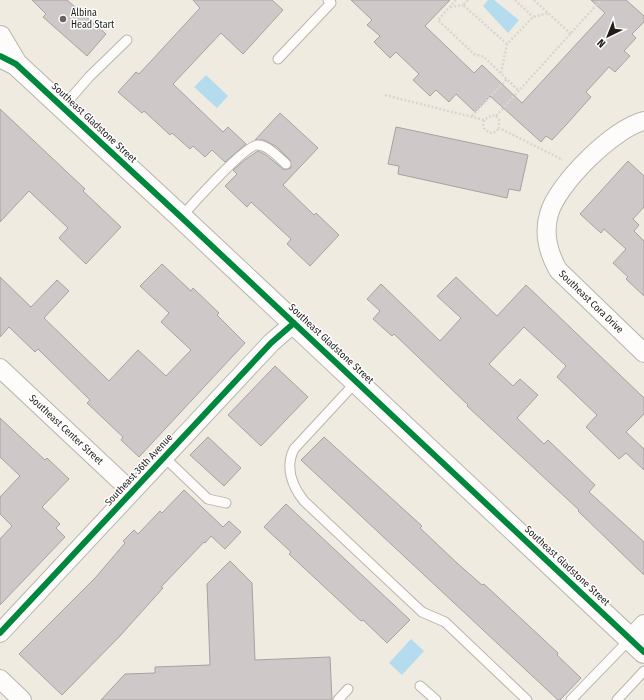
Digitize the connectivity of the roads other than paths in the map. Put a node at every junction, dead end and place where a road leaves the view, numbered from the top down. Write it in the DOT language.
graph roads {
  1 [pos="328,0"];
  2 [pos="0,36"];
  3 [pos="127,40"];
  4 [pos="278,59"];
  5 [pos="8,60"];
  6 [pos="63,107"];
  7 [pos="644,121"];
  8 [pos="286,164"];
  9 [pos="181,217"];
  10 [pos="294,323"];
  11 [pos="644,353"];
  12 [pos="0,368"];
  13 [pos="357,382"];
  14 [pos="164,457"];
  15 [pos="132,492"];
  16 [pos="226,503"];
  17 [pos="0,633"];
  18 [pos="639,638"];
  19 [pos="644,671"];
  20 [pos="0,679"];
  21 [pos="420,686"];
  22 [pos="348,689"];
  23 [pos="523,699"];
  24 [pos="22,700"];
  25 [pos="338,700"];
  26 [pos="436,700"];
  27 [pos="571,700"];
  28 [pos="617,700"];
  1 -- 4 [label="lane"];
  2 -- 5 [label="street, Southeast Gladstone Street"];
  3 -- 6 [label="lane"];
  5 -- 6 [label="street, Southeast Gladstone Street"];
  6 -- 9 [label="street, Southeast Gladstone Street"];
  7 -- 11 [label="street, Southeast Cora Drive"];
  8 -- 9 [label="lane"];
  9 -- 10 [label="street, Southeast Gladstone Street"];
  10 -- 13 [label="street, Southeast Gladstone Street"];
  10 -- 14 [label="street, Southeast 36th Avenue"];
  12 -- 15 [label="street, Southeast Center Street"];
  13 -- 18 [label="street, Southeast Gladstone Street"];
  13 -- 23 [label="lane"];
  14 -- 15 [label="street, Southeast 36th Avenue"];
  14 -- 16 [label="lane"];
  15 -- 17 [label="street, Southeast 36th Avenue"];
  18 -- 27 [label="lane"];
  19 -- 28 [label="lane"];
  20 -- 24 [label="street"];
  21 -- 26 [label="lane"];
  22 -- 25 [label="lane"];
}
